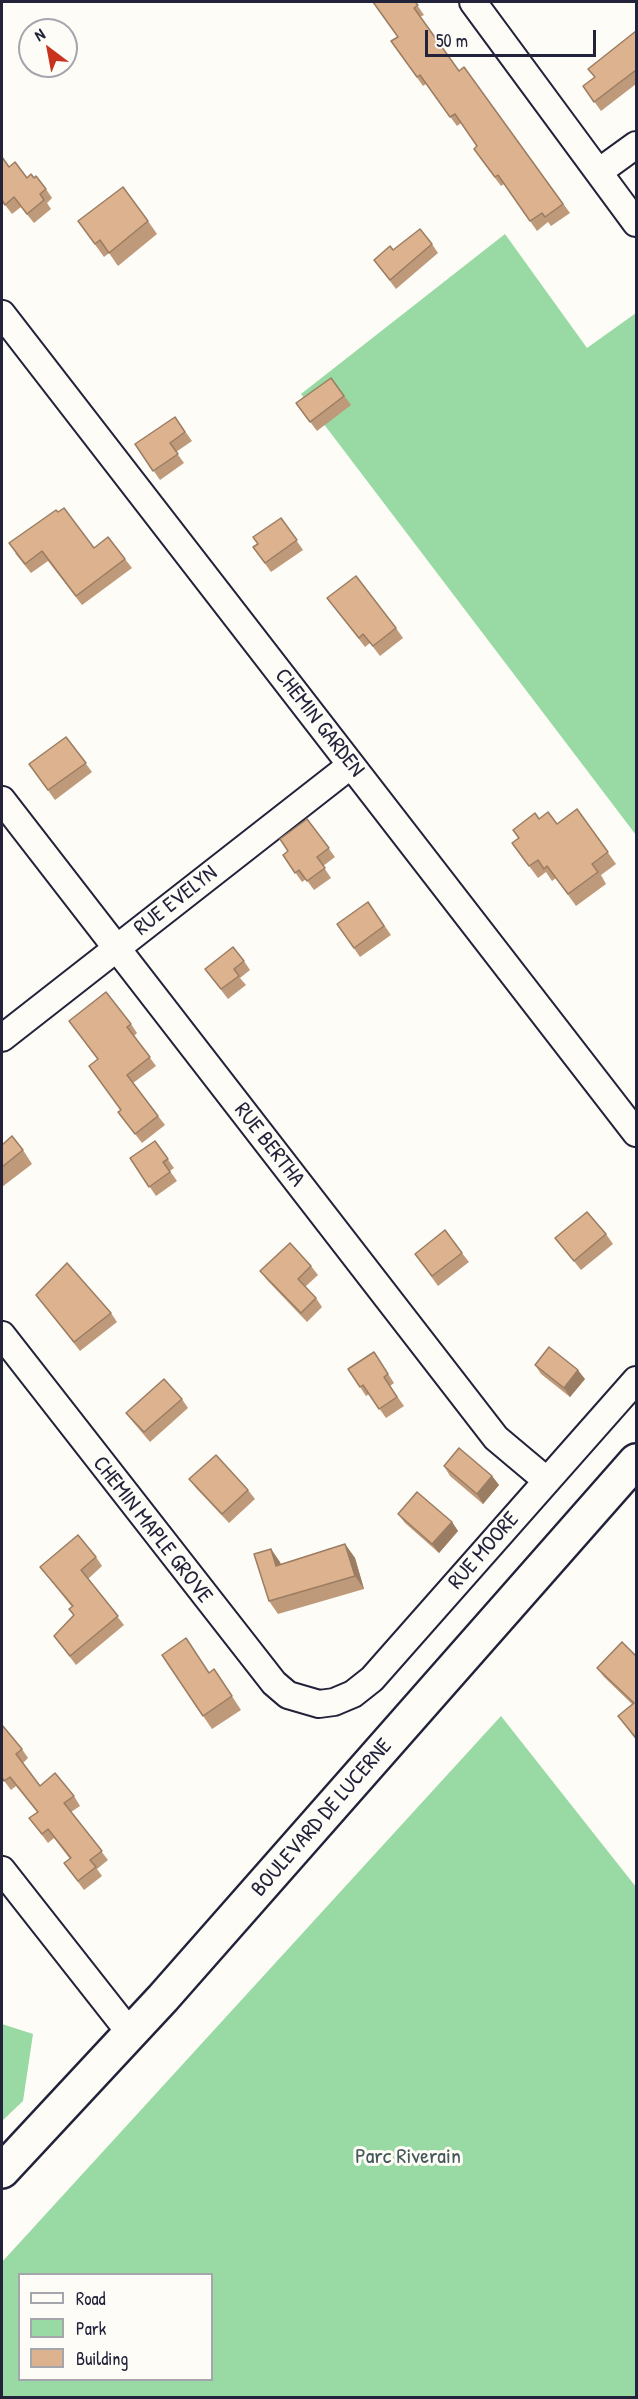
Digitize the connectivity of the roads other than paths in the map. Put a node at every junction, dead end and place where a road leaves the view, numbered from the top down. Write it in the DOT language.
graph roads {
  1 [pos="474,2"];
  2 [pos="636,145"];
  3 [pos="600,171"];
  4 [pos="636,223"];
  5 [pos="2,314"];
  6 [pos="351,765"];
  7 [pos="2,800"];
  8 [pos="116,948"];
  9 [pos="2,1038"];
  10 [pos="636,1133"];
  11 [pos="2,1335"];
  12 [pos="636,1380"];
  13 [pos="636,1461"];
  14 [pos="546,1480"];
  15 [pos="319,1704"];
  16 [pos="2,1870"];
  17 [pos="131,2034"];
  18 [pos="2,2171"];
  1 -- 3 [label="street"];
  2 -- 3 [label="street"];
  3 -- 4 [label="street"];
  5 -- 6 [label="street, CHEMIN GARDEN"];
  6 -- 8 [label="street, RUE EVELYN"];
  6 -- 10 [label="street, CHEMIN GARDEN"];
  7 -- 8 [label="street, RUE BERTHA"];
  8 -- 9 [label="street, RUE EVELYN"];
  8 -- 14 [label="street, RUE BERTHA"];
  11 -- 15 [label="street, CHEMIN MAPLE GROVE"];
  12 -- 14 [label="street, RUE MOORE"];
  13 -- 17 [label="main road, BOULEVARD DE LUCERNE"];
  14 -- 15 [label="street, RUE MOORE"];
  16 -- 17 [label="street"];
  17 -- 18 [label="main road, BOULEVARD DE LUCERNE"];
}
